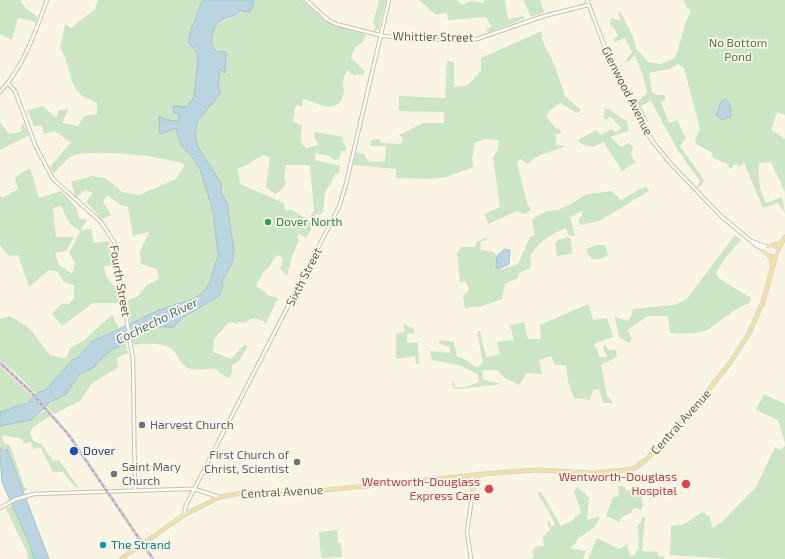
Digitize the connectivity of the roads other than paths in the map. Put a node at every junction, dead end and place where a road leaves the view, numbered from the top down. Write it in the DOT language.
graph roads {
  1 [pos="47,0"];
  2 [pos="306,0"];
  3 [pos="389,0"];
  4 [pos="587,0"];
  5 [pos="588,5"];
  6 [pos="380,36"];
  7 [pos="8,83"];
  8 [pos="0,92"];
  9 [pos="785,237"];
  10 [pos="782,243"];
  11 [pos="765,248"];
  12 [pos="777,253"];
  13 [pos="772,270"];
  14 [pos="479,474"];
  15 [pos="472,475"];
  16 [pos="194,489"];
  17 [pos="135,490"];
  18 [pos="474,490"];
  19 [pos="207,494"];
  20 [pos="220,497"];
  21 [pos="212,501"];
  22 [pos="0,508"];
  23 [pos="184,515"];
  24 [pos="121,559"];
  25 [pos="471,559"];
  1 -- 7 [label="street"];
  2 -- 6 [label="street, Whittier Street"];
  3 -- 6 [label="street, Sixth Street"];
  4 -- 5 [label="street, Glenwood Avenue"];
  5 -- 6 [label="street, Whittier Street"];
  5 -- 11 [label="street, Glenwood Avenue"];
  6 -- 16 [label="street, Sixth Street"];
  7 -- 8 [label="street"];
  7 -- 17 [label="street, Fourth Street"];
  9 -- 10 [label="main road, Central Avenue"];
  10 -- 11 [label="main road"];
  10 -- 12 [label="main road, Central Avenue"];
  11 -- 12 [label="street, Glenwood Avenue"];
  11 -- 13 [label="main road"];
  12 -- 13 [label="main road, Central Avenue"];
  13 -- 14 [label="main road, Central Avenue"];
  14 -- 15 [label="main road, Central Avenue"];
  14 -- 18 [label="main road"];
  15 -- 18 [label="street"];
  15 -- 20 [label="main road, Central Avenue"];
  16 -- 17 [label="street"];
  16 -- 19 [label="street"];
  16 -- 23 [label="street, Sixth Street"];
  17 -- 22 [label="street"];
  18 -- 25 [label="street"];
  19 -- 20 [label="street"];
  19 -- 21 [label="street"];
  20 -- 21 [label="main road, Central Avenue"];
  21 -- 23 [label="main road, Central Avenue"];
  23 -- 24 [label="main road, Central Avenue"];
}
